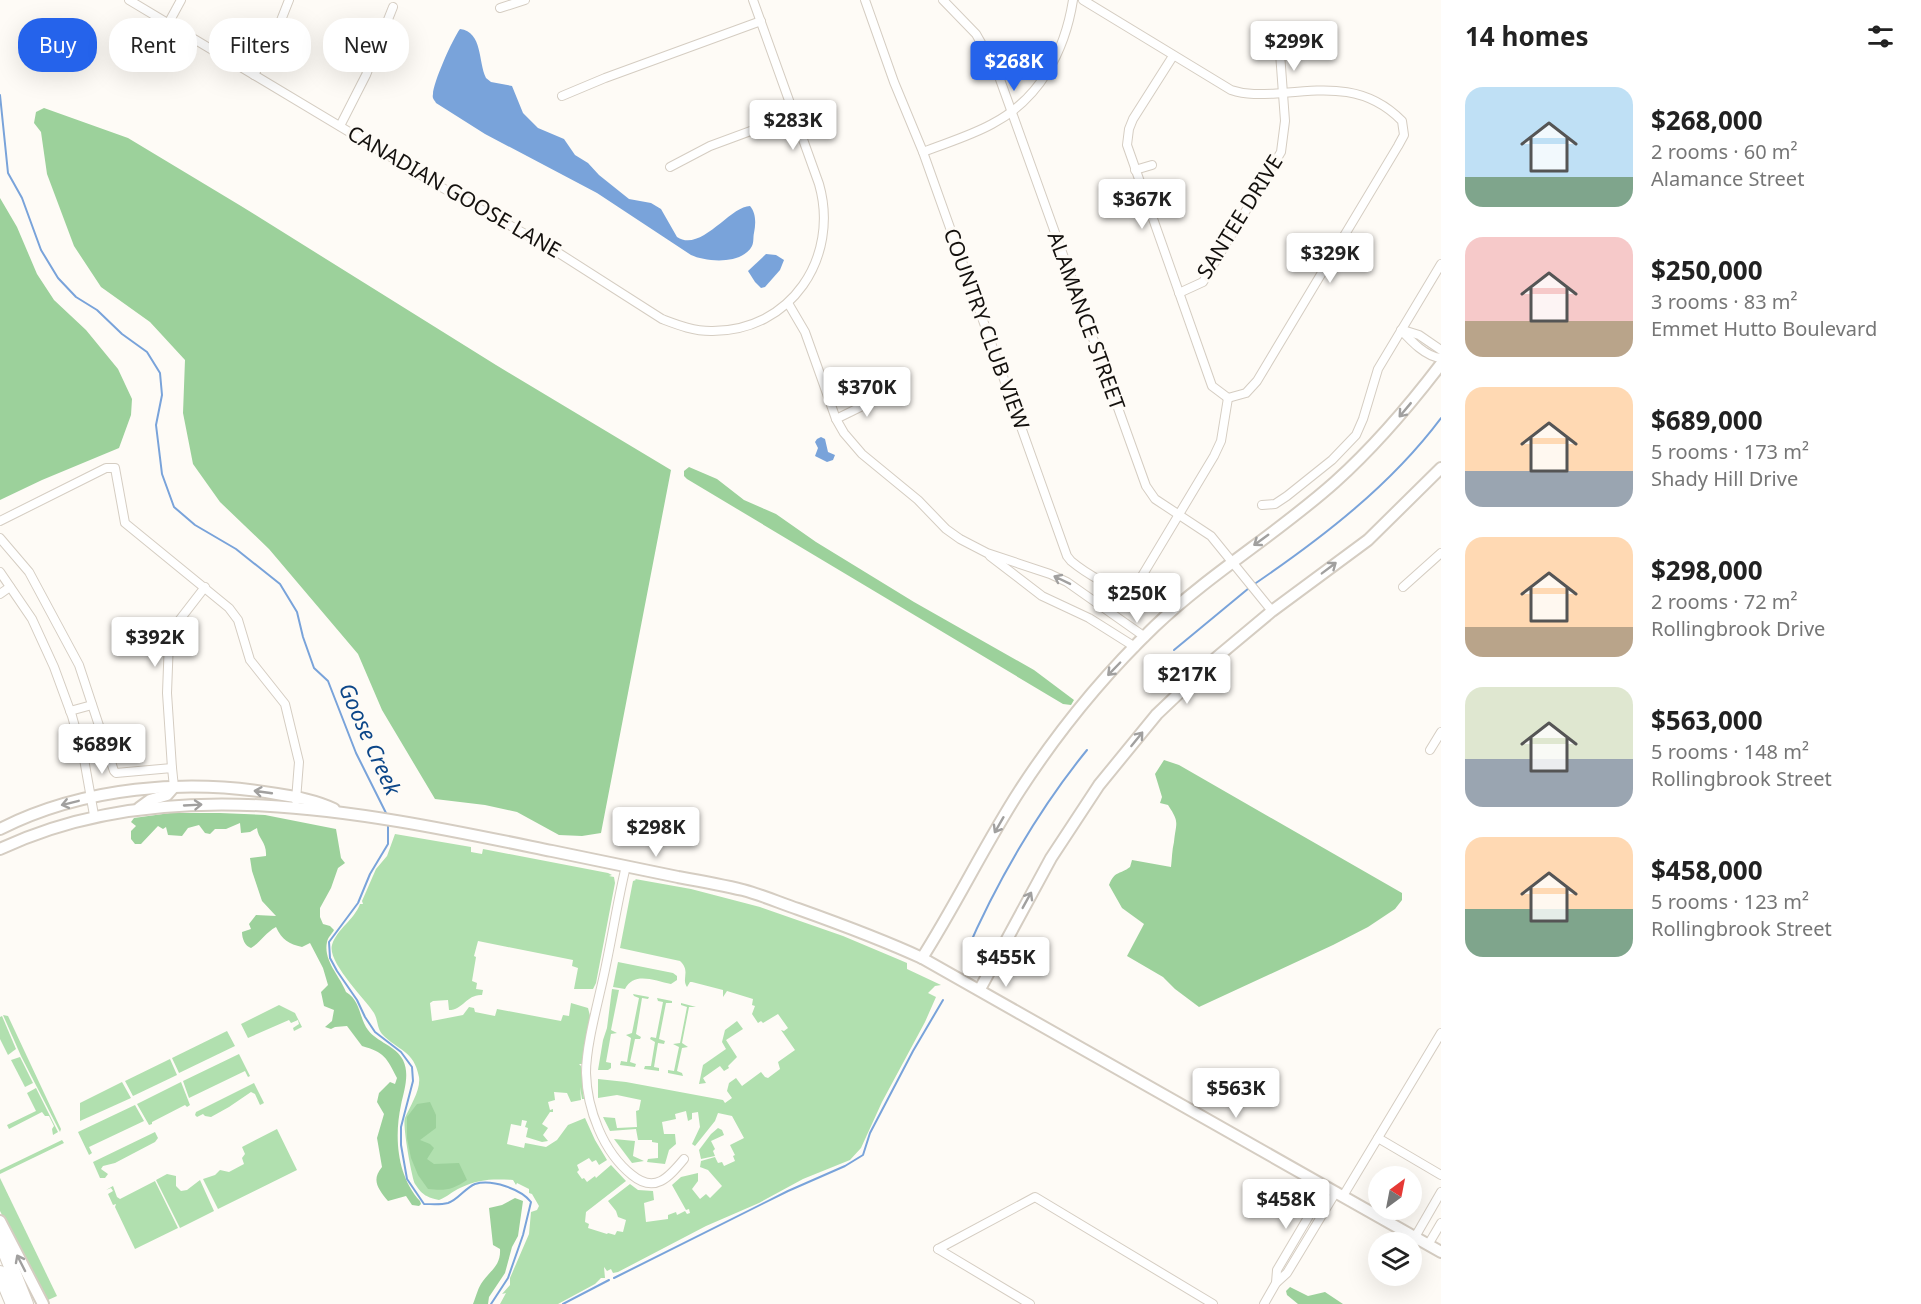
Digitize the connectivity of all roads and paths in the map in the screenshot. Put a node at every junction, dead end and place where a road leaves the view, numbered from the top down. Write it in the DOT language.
graph roads {
  1 [pos="129,0"];
  2 [pos="181,0"];
  3 [pos="289,0"];
  4 [pos="525,0"];
  5 [pos="753,0"];
  6 [pos="865,0"];
  7 [pos="943,0"];
  8 [pos="1073,0"];
  9 [pos="1083,0"];
  10 [pos="393,7"];
  11 [pos="500,8"];
  12 [pos="158,18"];
  13 [pos="171,18"];
  14 [pos="761,21"];
  15 [pos="197,41"];
  16 [pos="1280,53"];
  17 [pos="1173,56"];
  18 [pos="254,75"];
  19 [pos="1282,93"];
  20 [pos="562,96"];
  21 [pos="1011,112"];
  22 [pos="794,115"];
  23 [pos="340,126"];
  24 [pos="923,152"];
  25 [pos="1152,165"];
  26 [pos="670,167"];
  27 [pos="1135,170"];
  28 [pos="1441,264"];
  29 [pos="1179,293"];
  30 [pos="788,303"];
  31 [pos="1401,330"];
  32 [pos="1441,350"];
  33 [pos="1441,358"];
  34 [pos="1441,364"];
  35 [pos="887,394"];
  36 [pos="1228,398"];
  37 [pos="836,419"];
  38 [pos="1441,468"];
  39 [pos="1262,505"];
  40 [pos="1180,515"];
  41 [pos="0,521"];
  42 [pos="0,538"];
  43 [pos="987,553"];
  44 [pos="1441,553"];
  45 [pos="1233,561"];
  46 [pos="0,572"];
  47 [pos="10,587"];
  48 [pos="205,587"];
  49 [pos="1403,587"];
  50 [pos="0,594"];
  51 [pos="1272,611"];
  52 [pos="1145,637"];
  53 [pos="1135,647"];
  54 [pos="92,705"];
  55 [pos="70,711"];
  56 [pos="1441,732"];
  57 [pos="1430,750"];
  58 [pos="172,768"];
  59 [pos="174,787"];
  60 [pos="297,797"];
  61 [pos="90,798"];
  62 [pos="139,808"];
  63 [pos="294,809"];
  64 [pos="339,812"];
  65 [pos="93,815"];
  66 [pos="0,829"];
  67 [pos="0,849"];
  68 [pos="626,866"];
  69 [pos="922,958"];
  70 [pos="980,989"];
  71 [pos="1441,1033"];
  72 [pos="1378,1138"];
  73 [pos="684,1159"];
  74 [pos="1441,1175"];
  75 [pos="1335,1192"];
  76 [pos="1441,1192"];
  77 [pos="0,1221"];
  78 [pos="1441,1223"];
  79 [pos="1406,1232"];
  80 [pos="1418,1232"];
  81 [pos="0,1239"];
  82 [pos="1422,1241"];
  83 [pos="1428,1245"];
  84 [pos="1441,1252"];
  85 [pos="0,1273"];
  86 [pos="13,1304"];
  87 [pos="26,1304"];
  88 [pos="43,1304"];
  89 [pos="1030,1304"];
  90 [pos="1213,1304"];
  91 [pos="1264,1304"];
  1 -- 12 [label="street, CANADIAN GOOSE LANE"];
  2 -- 13 [label="street"];
  3 -- 18 [label="street"];
  4 -- 11 [label="street"];
  5 -- 14 [label="street, CANADIAN GOOSE LANE"];
  6 -- 24 [label="street, COUNTRY CLUB VIEW"];
  7 -- 21 [label="street, ALAMANCE STREET"];
  8 -- 21 [label="street"];
  9 -- 17 [label="street"];
  10 -- 23 [label="street"];
  14 -- 20 [label="street"];
  14 -- 22 [label="street, CANADIAN GOOSE LANE"];
  15 -- 18 [label="street, CANADIAN GOOSE LANE"];
  16 -- 19 [label="street, SANTEE DRIVE"];
  17 -- 19 [label="street"];
  17 -- 27 [label="street"];
  18 -- 23 [label="street, CANADIAN GOOSE LANE"];
  19 -- 29 [label="street, SANTEE DRIVE"];
  19 -- 36 [label="street"];
  21 -- 24 [label="street"];
  21 -- 40 [label="street, ALAMANCE STREET"];
  22 -- 26 [label="street"];
  22 -- 30 [label="street, CANADIAN GOOSE LANE"];
  23 -- 30 [label="street, CANADIAN GOOSE LANE"];
  24 -- 40 [label="street, COUNTRY CLUB VIEW"];
  25 -- 27 [label="street"];
  27 -- 29 [label="street"];
  28 -- 31 [label="street"];
  29 -- 36 [label="street"];
  30 -- 37 [label="street"];
  31 -- 32 [label="street"];
  31 -- 33 [label="street"];
  31 -- 39 [label="street"];
  34 -- 45 [label="main road, one-way"];
  35 -- 37 [label="street"];
  36 -- 40 [label="street"];
  37 -- 43 [label="street"];
  51 -- 38 [label="main road, one-way"];
  40 -- 45 [label="street, ALAMANCE STREET"];
  41 -- 48 [label="street"];
  42 -- 54 [label="street"];
  52 -- 43 [label="street, one-way"];
  43 -- 53 [label="street"];
  44 -- 49 [label="street"];
  45 -- 51 [label="street, ALAMANCE STREET"];
  45 -- 52 [label="main road"];
  46 -- 47 [label="street"];
  47 -- 50 [label="street"];
  47 -- 55 [label="street"];
  48 -- 58 [label="street"];
  48 -- 60 [label="street"];
  70 -- 51 [label="main road, one-way"];
  52 -- 53 [label="main road"];
  53 -- 69 [label="main road, one-way"];
  54 -- 55 [label="street"];
  54 -- 58 [label="street"];
  55 -- 61 [label="street"];
  56 -- 57 [label="street"];
  58 -- 59 [label="street"];
  60 -- 59 [label="main road, one-way"];
  59 -- 61 [label="main road"];
  59 -- 62 [label="main road"];
  60 -- 63 [label="street"];
  60 -- 64 [label="main road"];
  61 -- 65 [label="street"];
  61 -- 66 [label="main road, one-way"];
  62 -- 63 [label="main road, one-way"];
  62 -- 65 [label="main road"];
  63 -- 64 [label="main road"];
  64 -- 68 [label="main road"];
  65 -- 67 [label="main road"];
  68 -- 69 [label="main road"];
  68 -- 73 [label="street"];
  69 -- 70 [label="main road"];
  70 -- 75 [label="main road"];
  71 -- 72 [label="street"];
  72 -- 74 [label="street"];
  72 -- 75 [label="street"];
  75 -- 79 [label="main road"];
  75 -- 91 [label="street"];
  76 -- 80 [label="street"];
  88 -- 77 [label="main road, one-way"];
  78 -- 83 [label="street"];
  81 -- 87 [label="highway"];
  82 -- 83 [label="main road"];
  83 -- 84 [label="main road"];
  85 -- 86 [label="highway"];
  89 -- 90 [label="street"];
}
